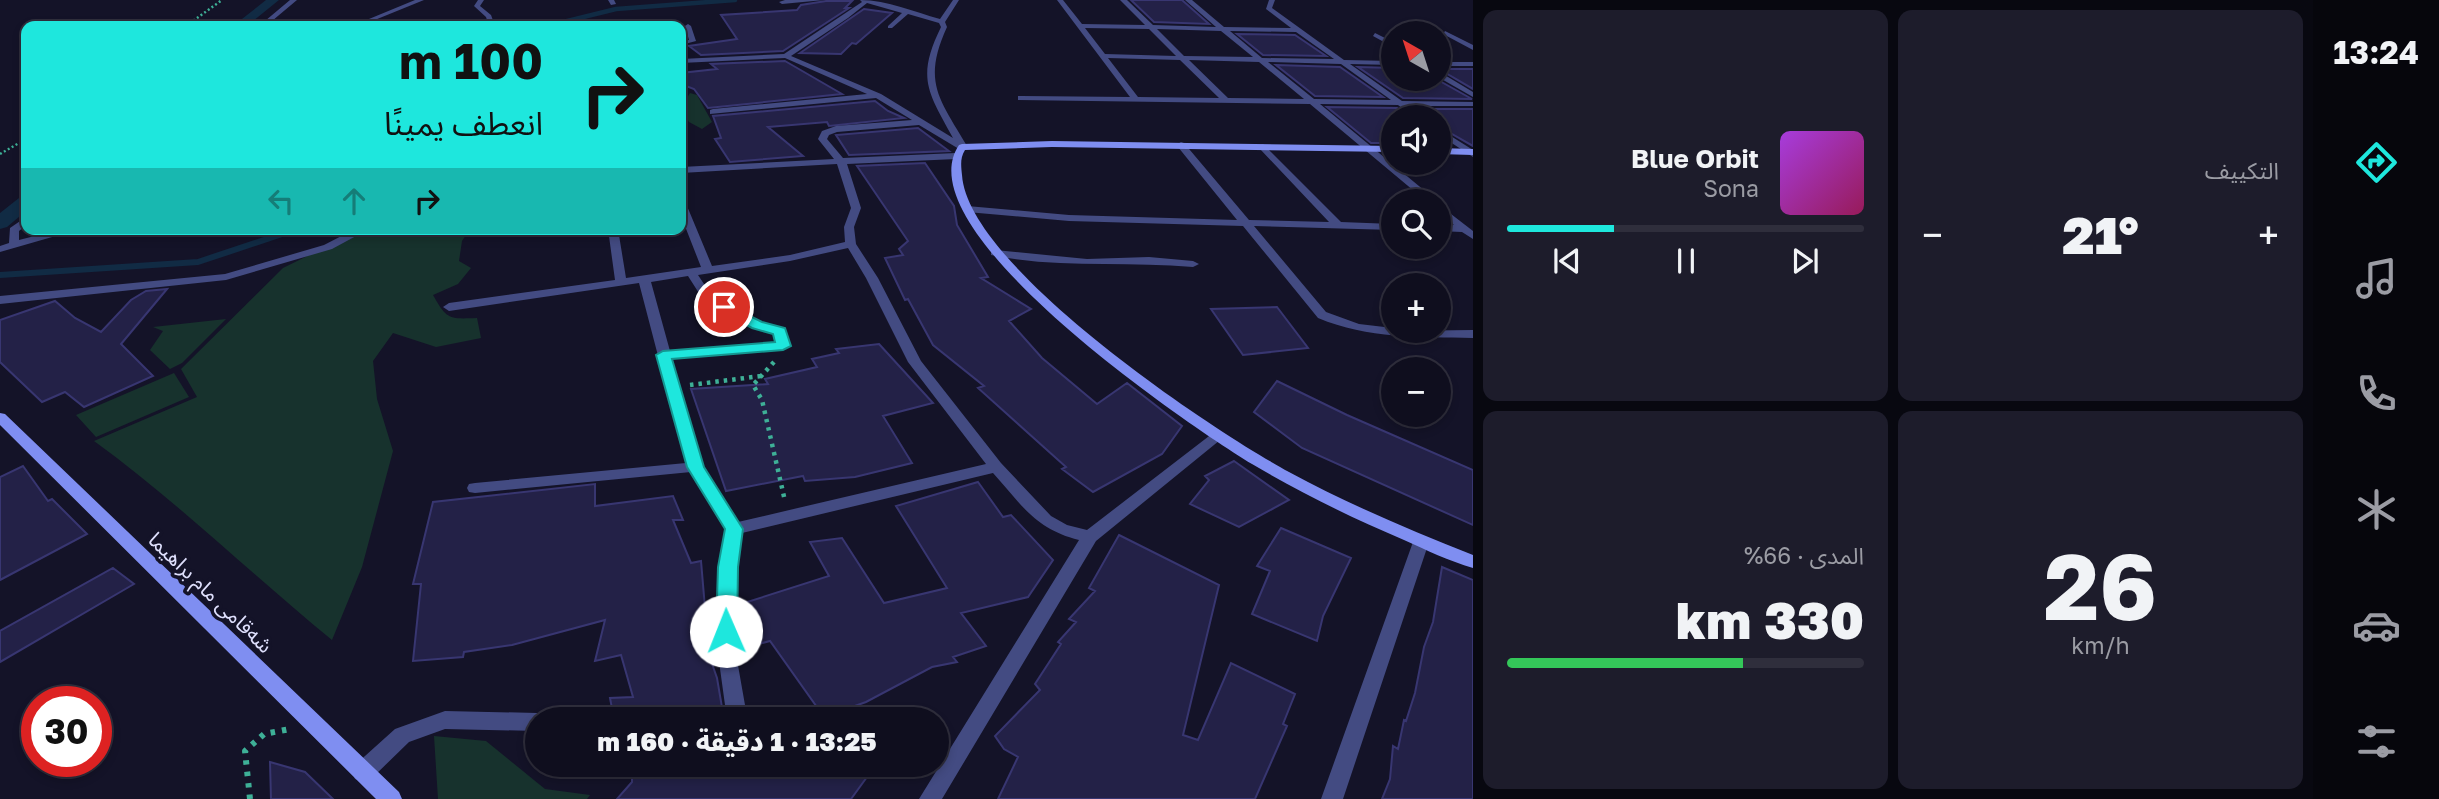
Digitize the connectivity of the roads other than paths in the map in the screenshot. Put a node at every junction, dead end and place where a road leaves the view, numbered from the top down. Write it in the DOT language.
graph roads {
  1 [pos="294,0"];
  2 [pos="421,0"];
  3 [pos="481,0"];
  4 [pos="821,0"];
  5 [pos="956,0"];
  6 [pos="1060,0"];
  7 [pos="1123,0"];
  8 [pos="1188,0"];
  9 [pos="1272,0"];
  10 [pos="865,1"];
  11 [pos="782,2"];
  12 [pos="908,11"];
  13 [pos="268,21"];
  14 [pos="368,21"];
  15 [pos="490,21"];
  16 [pos="942,22"];
  17 [pos="688,26"];
  18 [pos="1079,26"];
  19 [pos="890,27"];
  20 [pos="1150,27"];
  21 [pos="1224,28"];
  22 [pos="1294,30"];
  23 [pos="1375,35"];
  24 [pos="1451,36"];
  25 [pos="1381,38"];
  26 [pos="686,42"];
  27 [pos="1473,48"];
  28 [pos="786,56"];
  29 [pos="1104,56"];
  30 [pos="1184,58"];
  31 [pos="703,60"];
  32 [pos="1263,60"];
  33 [pos="686,61"];
  34 [pos="1341,61"];
  35 [pos="1381,63"];
  36 [pos="1451,64"];
  37 [pos="1473,64"];
  38 [pos="686,70"];
  39 [pos="1451,81"];
  40 [pos="1473,95"];
  41 [pos="878,96"];
  42 [pos="1021,97"];
  43 [pos="1135,99"];
  44 [pos="1225,100"];
  45 [pos="1314,102"];
  46 [pos="1399,103"];
  47 [pos="1473,104"];
  48 [pos="1402,105"];
  49 [pos="713,112"];
  50 [pos="921,122"];
  51 [pos="1451,138"];
  52 [pos="1181,145"];
  53 [pos="1263,147"];
  54 [pos="1369,148"];
  55 [pos="1381,148"];
  56 [pos="1451,151"];
  57 [pos="959,152"];
  58 [pos="1472,152"];
  59 [pos="841,161"];
  60 [pos="686,170"];
  61 [pos="1418,189"];
  62 [pos="967,209"];
  63 [pos="686,216"];
  64 [pos="1451,217"];
  65 [pos="21,224"];
  66 [pos="1248,224"];
  67 [pos="1339,226"];
  68 [pos="1381,227"];
  69 [pos="1451,230"];
  70 [pos="1469,232"];
  71 [pos="29,235"];
  72 [pos="47,235"];
  73 [pos="352,235"];
  74 [pos="614,235"];
  75 [pos="14,242"];
  76 [pos="851,244"];
  77 [pos="0,249"];
  78 [pos="996,253"];
  79 [pos="1192,264"];
  80 [pos="708,270"];
  81 [pos="691,272"];
  82 [pos="644,279"];
  83 [pos="621,282"];
  84 [pos="0,300"];
  85 [pos="449,307"];
  86 [pos="1473,334"];
  87 [pos="663,355"];
  88 [pos="0,417"];
  89 [pos="1218,436"];
  90 [pos="695,467"];
  91 [pos="996,467"];
  92 [pos="475,488"];
  93 [pos="734,529"];
  94 [pos="1090,537"];
  95 [pos="1421,542"];
  96 [pos="1473,562"];
  97 [pos="734,705"];
  98 [pos="525,722"];
  99 [pos="363,772"];
  100 [pos="391,799"];
  101 [pos="930,799"];
  102 [pos="1332,799"];
  1 -- 13 [label="street"];
  2 -- 14 [label="street"];
  3 -- 15 [label="street"];
  4 -- 11 [label="street"];
  5 -- 16 [label="street"];
  6 -- 18 [label="street"];
  7 -- 20 [label="street"];
  8 -- 21 [label="street"];
  9 -- 22 [label="street"];
  10 -- 12 [label="street"];
  10 -- 28 [label="street"];
  12 -- 16 [label="street"];
  12 -- 19 [label="street"];
  16 -- 57 [label="street"];
  17 -- 26 [label="street"];
  18 -- 20 [label="street"];
  18 -- 29 [label="street"];
  20 -- 21 [label="street"];
  20 -- 30 [label="street"];
  21 -- 22 [label="street"];
  21 -- 32 [label="street"];
  22 -- 34 [label="street"];
  23 -- 25 [label="street"];
  24 -- 27 [label="street"];
  28 -- 31 [label="street"];
  28 -- 41 [label="street"];
  29 -- 30 [label="street"];
  29 -- 43 [label="street"];
  30 -- 32 [label="street"];
  30 -- 44 [label="street"];
  31 -- 33 [label="street"];
  31 -- 38 [label="street"];
  32 -- 34 [label="street"];
  32 -- 45 [label="street"];
  34 -- 35 [label="street"];
  34 -- 46 [label="street"];
  36 -- 37 [label="street"];
  39 -- 40 [label="street"];
  41 -- 49 [label="street"];
  41 -- 50 [label="street"];
  42 -- 43 [label="street"];
  43 -- 44 [label="street"];
  44 -- 45 [label="street"];
  45 -- 46 [label="street"];
  45 -- 54 [label="street"];
  46 -- 47 [label="street"];
  46 -- 48 [label="street"];
  50 -- 57 [label="street"];
  50 -- 59 [label="street"];
  51 -- 58 [label="street"];
  52 -- 53 [label="street"];
  52 -- 57 [label="street"];
  52 -- 66 [label="street"];
  53 -- 54 [label="street"];
  53 -- 67 [label="street"];
  54 -- 55 [label="street"];
  54 -- 61 [label="street"];
  56 -- 58 [label="street"];
  57 -- 59 [label="street"];
  57 -- 62 [label="street"];
  59 -- 60 [label="street"];
  59 -- 76 [label="street"];
  62 -- 66 [label="street"];
  62 -- 78 [label="street"];
  63 -- 80 [label="street"];
  64 -- 70 [label="street"];
  65 -- 75 [label="street"];
  66 -- 67 [label="street"];
  66 -- 86 [label="street"];
  67 -- 68 [label="street"];
  69 -- 70 [label="street"];
  71 -- 75 [label="street"];
  72 -- 75 [label="street"];
  73 -- 84 [label="street"];
  74 -- 83 [label="street"];
  75 -- 77 [label="street"];
  76 -- 80 [label="street"];
  76 -- 91 [label="street"];
  78 -- 79 [label="street"];
  78 -- 89 [label="street"];
  80 -- 81 [label="street"];
  81 -- 82 [label="street"];
  81 -- 87 [label="street"];
  82 -- 83 [label="street"];
  82 -- 87 [label="street"];
  83 -- 85 [label="street"];
  87 -- 90 [label="street"];
  88 -- 99 [label="street, شەقامی مام براهیما"];
  89 -- 94 [label="street"];
  89 -- 95 [label="street"];
  90 -- 92 [label="street"];
  90 -- 93 [label="street"];
  91 -- 93 [label="street"];
  91 -- 94 [label="street"];
  93 -- 97 [label="street"];
  94 -- 101 [label="street"];
  95 -- 96 [label="street"];
  95 -- 102 [label="street"];
  98 -- 99 [label="street"];
  99 -- 100 [label="street, شەقامی مام براهیما"];
}
